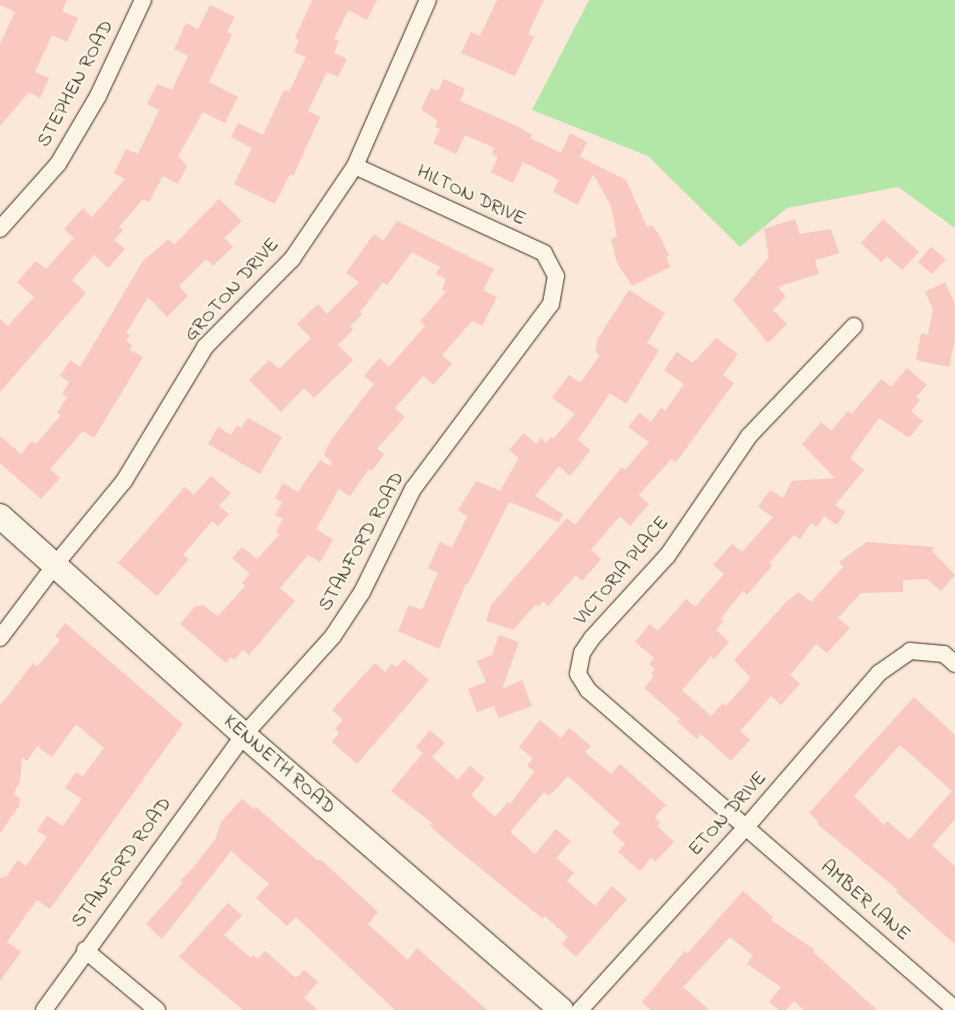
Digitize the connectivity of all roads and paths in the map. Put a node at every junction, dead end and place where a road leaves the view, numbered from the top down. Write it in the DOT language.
graph roads {
  1 [pos="143,0"];
  2 [pos="428,0"];
  3 [pos="355,166"];
  4 [pos="0,229"];
  5 [pos="556,276"];
  6 [pos="854,326"];
  7 [pos="0,516"];
  8 [pos="55,565"];
  9 [pos="0,638"];
  10 [pos="955,664"];
  11 [pos="244,734"];
  12 [pos="747,826"];
  13 [pos="85,950"];
  14 [pos="955,1009"];
  15 [pos="44,1010"];
  16 [pos="157,1010"];
  17 [pos="561,1010"];
  18 [pos="580,1010"];
  1 -- 4 [label="street, STEPHEN ROAD"];
  2 -- 3 [label="street, GROTON DRIVE"];
  3 -- 5 [label="street, HILTON DRIVE"];
  3 -- 8 [label="street, GROTON DRIVE"];
  5 -- 11 [label="street, STANFORD ROAD"];
  6 -- 12 [label="street, VICTORIA PLACE"];
  7 -- 8 [label="street, KENNETH ROAD"];
  8 -- 9 [label="street, GROTON DRIVE"];
  8 -- 11 [label="street, KENNETH ROAD"];
  10 -- 12 [label="street, ETON DRIVE"];
  11 -- 13 [label="street, STANFORD ROAD"];
  11 -- 17 [label="street, KENNETH ROAD"];
  12 -- 14 [label="street, AMBER LANE"];
  12 -- 18 [label="street, ETON DRIVE"];
  13 -- 15 [label="street, STANFORD ROAD"];
  13 -- 16 [label="street"];
}
